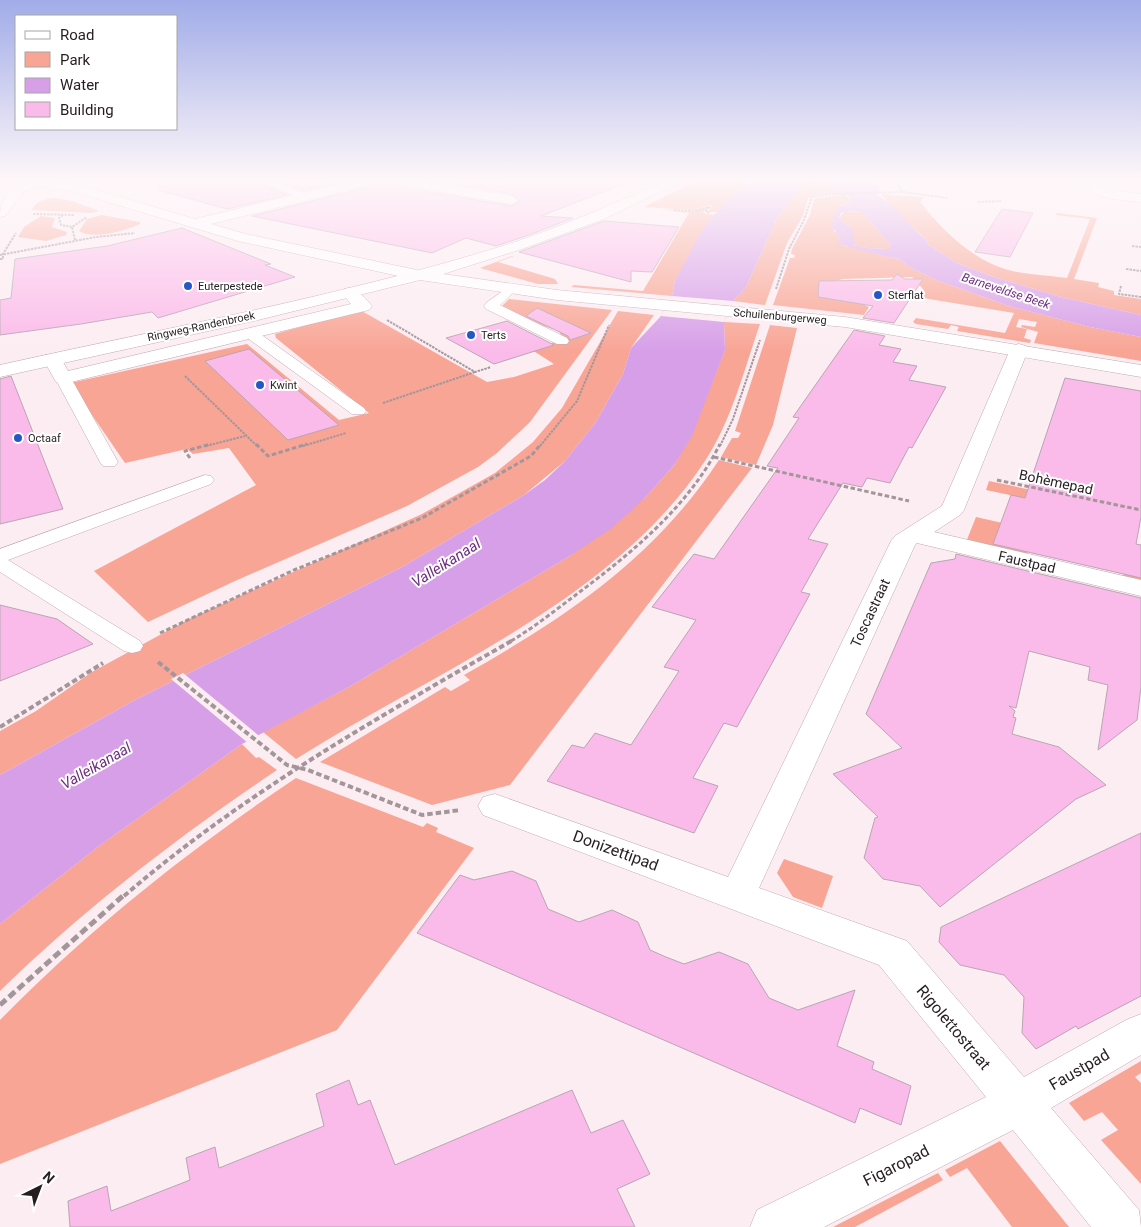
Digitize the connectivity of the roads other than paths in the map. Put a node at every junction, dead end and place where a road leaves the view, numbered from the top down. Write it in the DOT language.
graph roads {
  1 [pos="241,237"];
  2 [pos="537,237"];
  3 [pos="417,275"];
  4 [pos="510,290"];
  5 [pos="350,293"];
  6 [pos="252,334"];
  7 [pos="562,341"];
  8 [pos="1019,350"];
  9 [pos="52,359"];
  10 [pos="0,371"];
  11 [pos="1141,371"];
  12 [pos="63,378"];
  13 [pos="358,411"];
  14 [pos="109,462"];
  15 [pos="205,480"];
  16 [pos="913,535"];
  17 [pos="0,556"];
  18 [pos="0,563"];
  19 [pos="1141,588"];
  20 [pos="132,646"];
  21 [pos="495,806"];
  22 [pos="738,894"];
  23 [pos="1141,1033"];
  24 [pos="1018,1104"];
  25 [pos="774,1227"];
  26 [pos="1122,1227"];
  1 -- 3 [label="street, Schuilenburgerweg"];
  2 -- 3 [label="street, Ringweg-Randenbroek"];
  3 -- 4 [label="street, Schuilenburgerweg"];
  3 -- 5 [label="street, Ringweg-Randenbroek"];
  4 -- 7 [label="lane"];
  4 -- 8 [label="street, Schuilenburgerweg"];
  5 -- 6 [label="street, Ringweg-Randenbroek"];
  5 -- 9 [label="street, Ringweg-Randenbroek"];
  6 -- 12 [label="street, Ringweg-Randenbroek"];
  6 -- 13 [label="lane, Ringweg-Randenbroek"];
  8 -- 11 [label="street, Schuilenburgerweg"];
  8 -- 16 [label="street, Toscastraat"];
  9 -- 10 [label="street, Ringweg-Randenbroek"];
  9 -- 12 [label="street"];
  12 -- 14 [label="lane"];
  15 -- 17 [label="lane"];
  16 -- 19 [label="street, Faustpad"];
  16 -- 22 [label="street, Toscastraat"];
  18 -- 20 [label="lane"];
  21 -- 22 [label="street, Donizettipad"];
  22 -- 24 [label="street, Rigolettostraat"];
  23 -- 24 [label="street, Faustpad"];
  24 -- 25 [label="street, Figaropad"];
  24 -- 26 [label="street, Rigolettostraat"];
}
